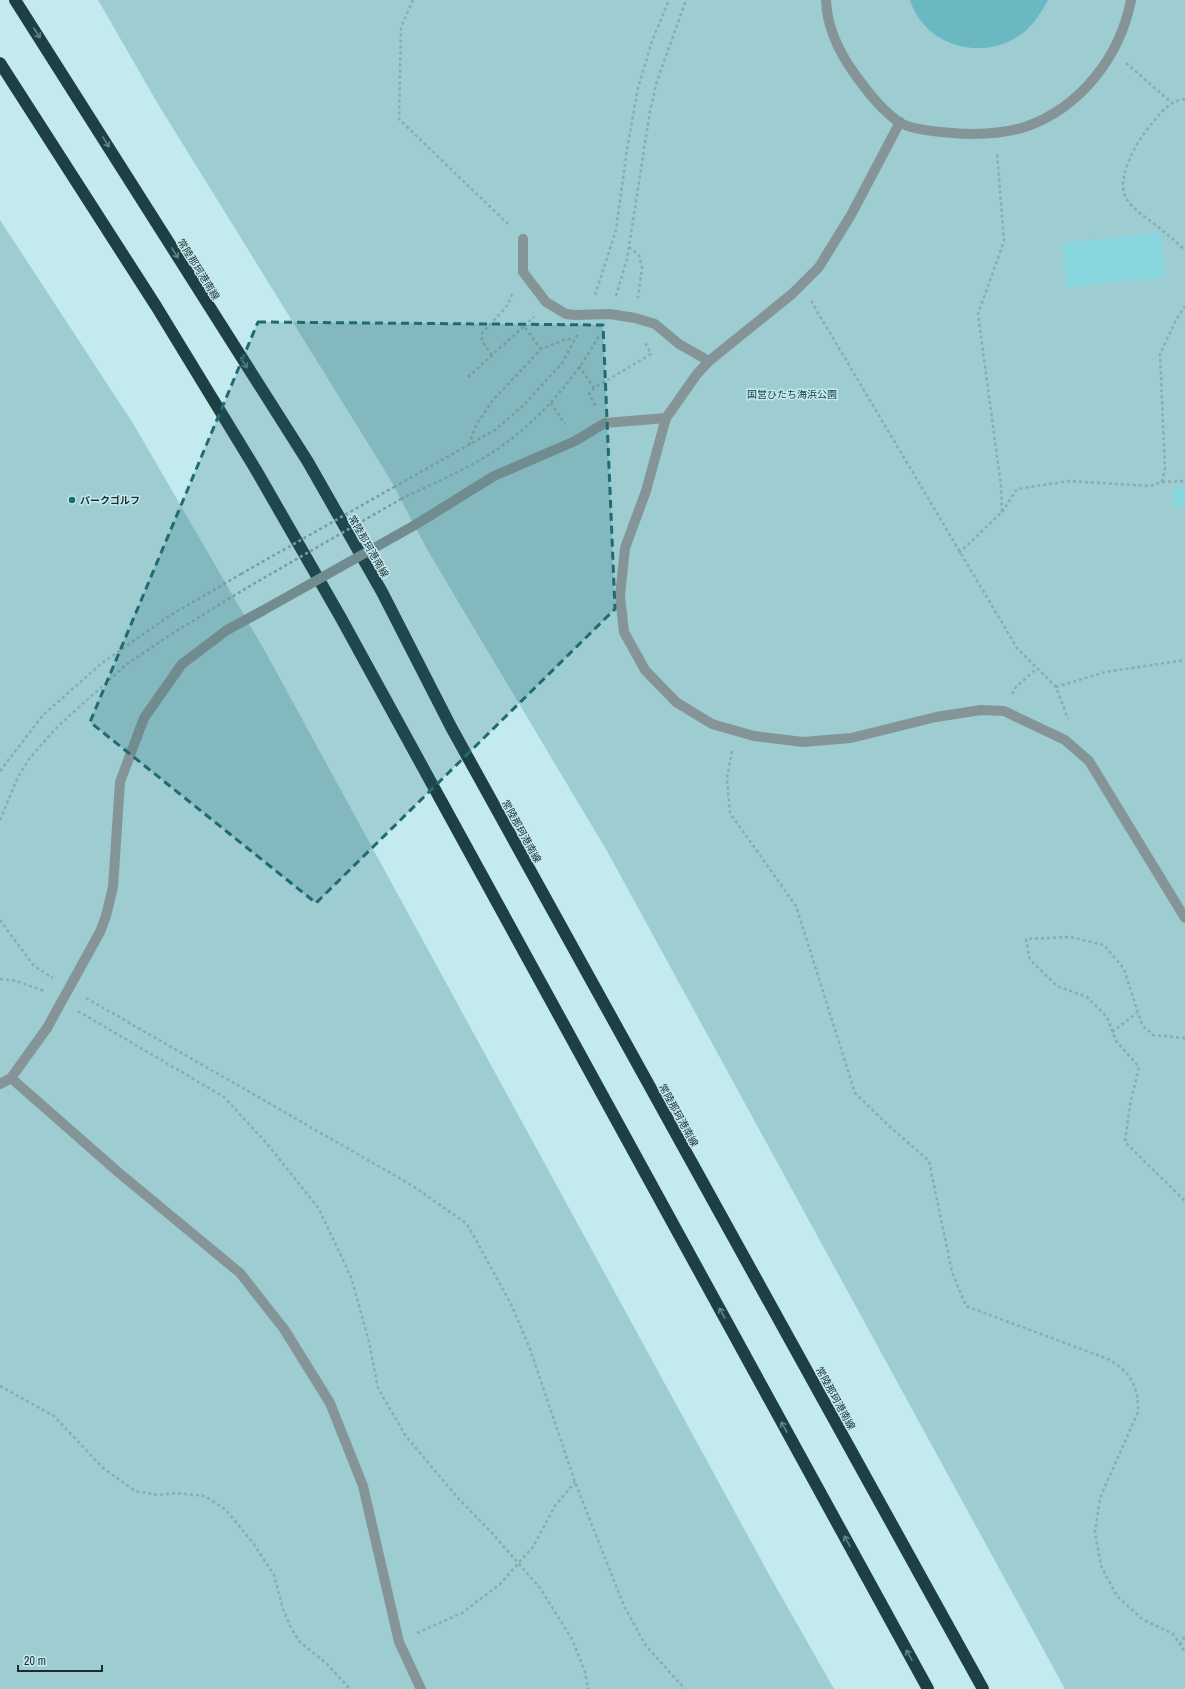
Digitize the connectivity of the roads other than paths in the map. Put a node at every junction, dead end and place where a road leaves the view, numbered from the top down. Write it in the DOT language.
graph roads {
  1 [pos="16,0"];
  2 [pos="826,0"];
  3 [pos="1131,0"];
  4 [pos="0,63"];
  5 [pos="0,66"];
  6 [pos="9,76"];
  7 [pos="900,122"];
  8 [pos="523,239"];
  9 [pos="709,361"];
  10 [pos="666,418"];
  11 [pos="1185,918"];
  12 [pos="11,1078"];
  13 [pos="0,1084"];
  14 [pos="421,1689"];
  15 [pos="928,1689"];
  16 [pos="983,1689"];
  1 -- 16 [label="highway, 常陸那珂港南線, one-way"];
  2 -- 7 [label="street"];
  3 -- 7 [label="street"];
  4 -- 6 [label="highway"];
  5 -- 6 [label="highway"];
  15 -- 6 [label="highway, one-way"];
  7 -- 9 [label="street"];
  8 -- 9 [label="street"];
  9 -- 10 [label="street"];
  10 -- 11 [label="street"];
  10 -- 12 [label="street, bridge"];
  12 -- 13 [label="street"];
  12 -- 14 [label="street"];
}
